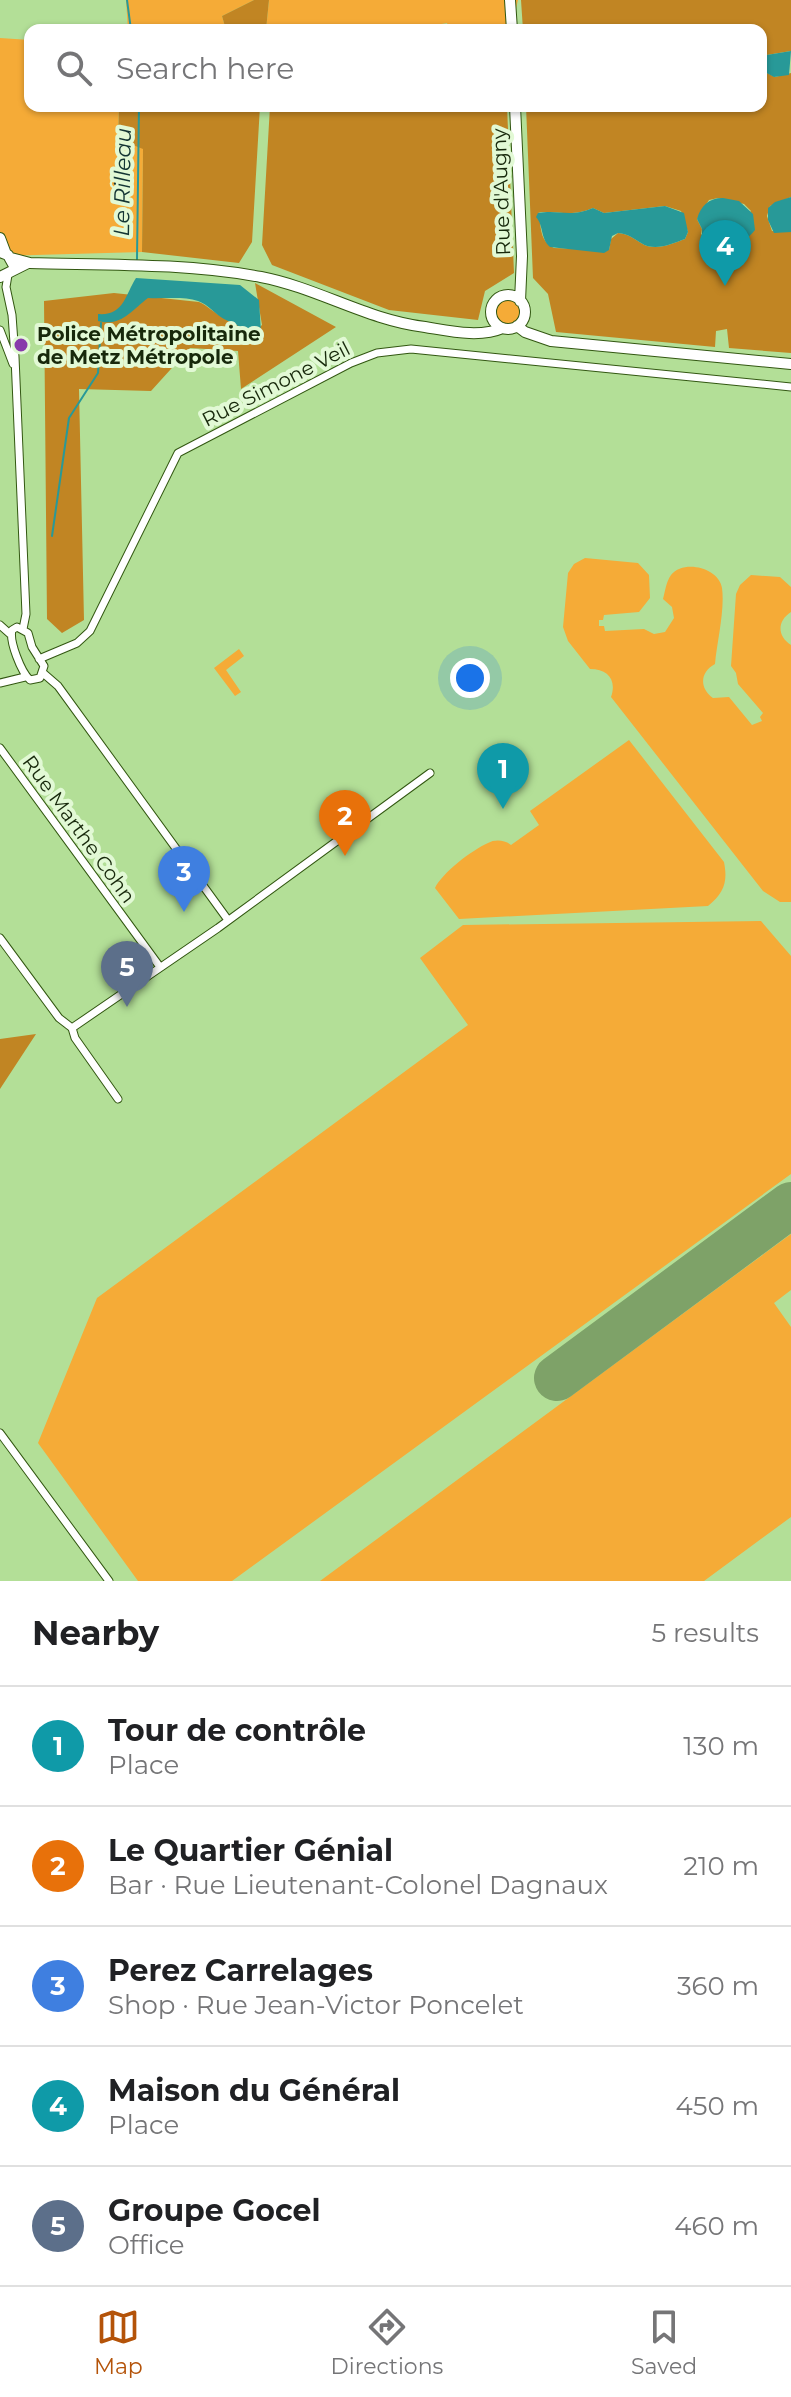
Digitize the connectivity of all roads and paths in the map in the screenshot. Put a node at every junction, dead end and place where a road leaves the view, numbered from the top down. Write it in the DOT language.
graph roads {
  1 [pos="510,0"];
  2 [pos="512,24"];
  3 [pos="515,112"];
  4 [pos="0,238"];
  5 [pos="6,264"];
  6 [pos="521,277"];
  7 [pos="509,295"];
  8 [pos="520,301"];
  9 [pos="491,315"];
  10 [pos="520,321"];
  11 [pos="13,328"];
  12 [pos="503,328"];
  13 [pos="0,329"];
  14 [pos="468,332"];
  15 [pos="13,364"];
  16 [pos="791,364"];
  17 [pos="791,387"];
  18 [pos="0,625"];
  19 [pos="23,629"];
  20 [pos="10,634"];
  21 [pos="39,659"];
  22 [pos="43,673"];
  23 [pos="25,677"];
  24 [pos="0,683"];
  25 [pos="0,748"];
  26 [pos="430,773"];
  27 [pos="228,920"];
  28 [pos="0,938"];
  29 [pos="160,967"];
  30 [pos="72,1028"];
  31 [pos="118,1099"];
  32 [pos="0,1433"];
  33 [pos="109,1581"];
  1 -- 2 [label="main road"];
  3 -- 6 [label="main road, Rue d'Augny"];
  4 -- 5 [label="main road"];
  5 -- 11 [label="street"];
  5 -- 14 [label="main road"];
  6 -- 7 [label="main road, Rue d'Augny"];
  6 -- 8 [label="main road, Rue d'Augny"];
  7 -- 8 [label="main road"];
  7 -- 9 [label="main road"];
  8 -- 10 [label="main road"];
  9 -- 12 [label="main road"];
  9 -- 14 [label="main road"];
  10 -- 12 [label="main road"];
  10 -- 16 [label="main road"];
  11 -- 13 [label="street"];
  11 -- 15 [label="street"];
  12 -- 14 [label="main road"];
  13 -- 15 [label="street"];
  15 -- 19 [label="street"];
  17 -- 21 [label="street, Rue Simone Veil"];
  18 -- 20 [label="street"];
  19 -- 20 [label="street"];
  19 -- 21 [label="street"];
  20 -- 23 [label="street"];
  21 -- 22 [label="street"];
  22 -- 23 [label="street"];
  22 -- 27 [label="street"];
  23 -- 24 [label="street"];
  25 -- 29 [label="street, Rue Marthe Cohn"];
  26 -- 27 [label="street"];
  27 -- 29 [label="street"];
  28 -- 30 [label="street"];
  29 -- 30 [label="street"];
  30 -- 31 [label="street"];
  32 -- 33 [label="street"];
}
